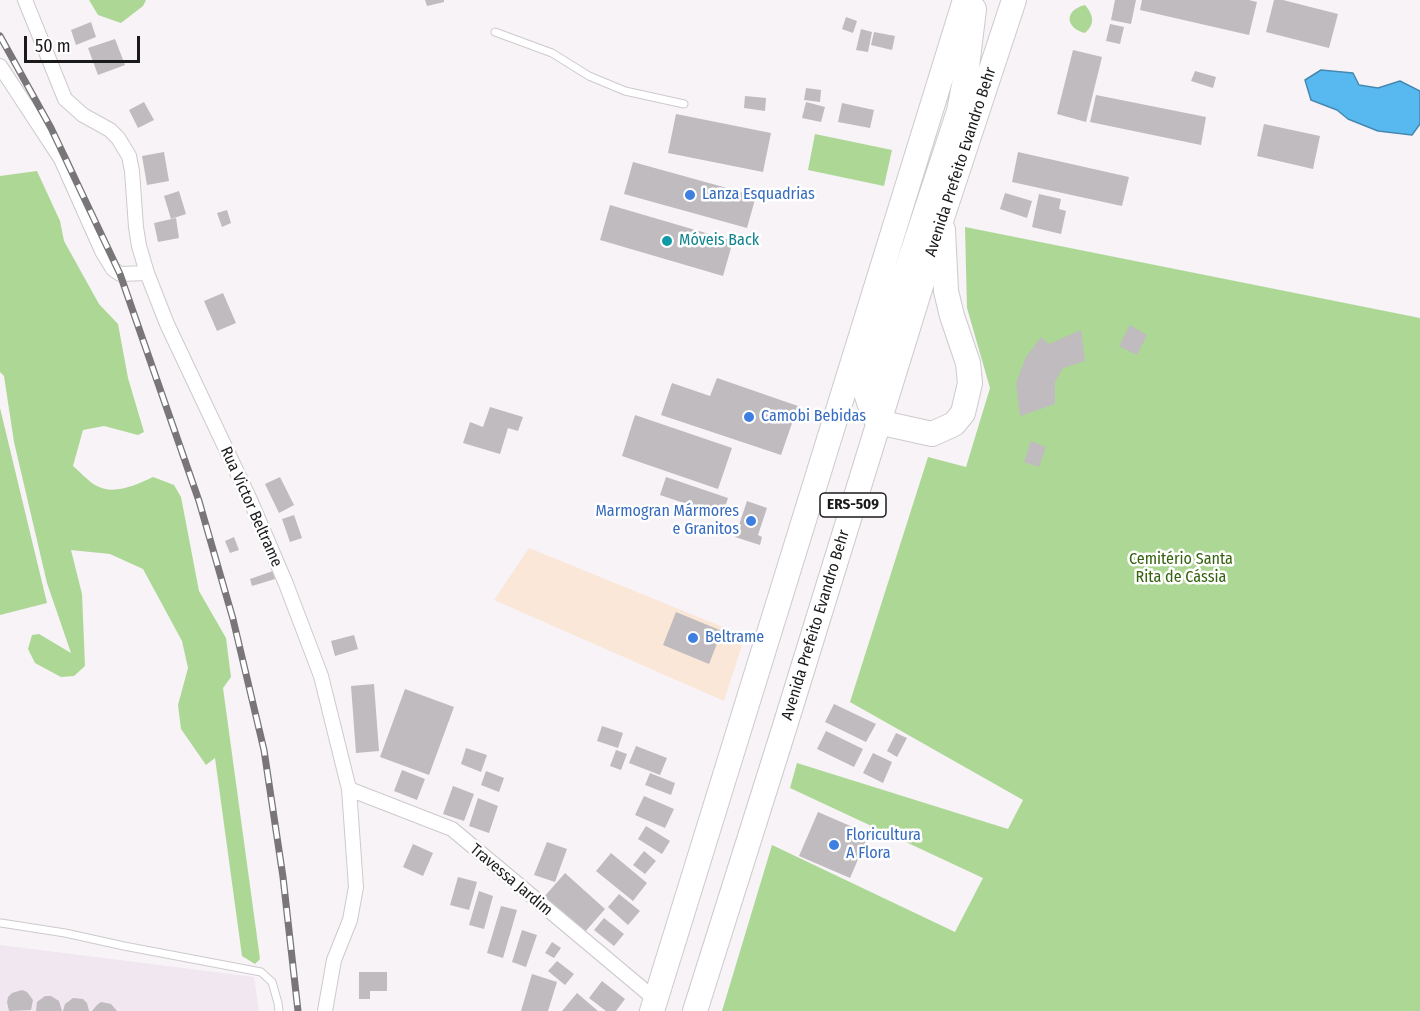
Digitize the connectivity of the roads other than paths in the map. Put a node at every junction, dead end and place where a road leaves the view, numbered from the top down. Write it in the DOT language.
graph roads {
  1 [pos="25,0"];
  2 [pos="965,0"];
  3 [pos="975,0"];
  4 [pos="1014,0"];
  5 [pos="495,32"];
  6 [pos="0,66"];
  7 [pos="684,104"];
  8 [pos="942,218"];
  9 [pos="147,273"];
  10 [pos="878,422"];
  11 [pos="349,789"];
  12 [pos="1,923"];
  13 [pos="654,1006"];
  14 [pos="279,1011"];
  15 [pos="325,1011"];
  16 [pos="695,1011"];
  1 -- 9 [label="street, Rua Victor Beltrame"];
  2 -- 13 [label="highway, ERS-509"];
  3 -- 10 [label="highway"];
  4 -- 8 [label="highway, Avenida Prefeito Evandro Behr / ERS-509"];
  5 -- 7 [label="lane"];
  6 -- 9 [label="street"];
  8 -- 10 [label="highway, Avenida Prefeito Evandro Behr / ERS-509"];
  8 -- 10 [label="highway"];
  9 -- 11 [label="street, Rua Victor Beltrame"];
  10 -- 16 [label="highway, Avenida Prefeito Evandro Behr / ERS-509"];
  11 -- 13 [label="street, Travessa Jardim"];
  11 -- 15 [label="street, Rua Victor Beltrame"];
  12 -- 14 [label="lane"];
}
